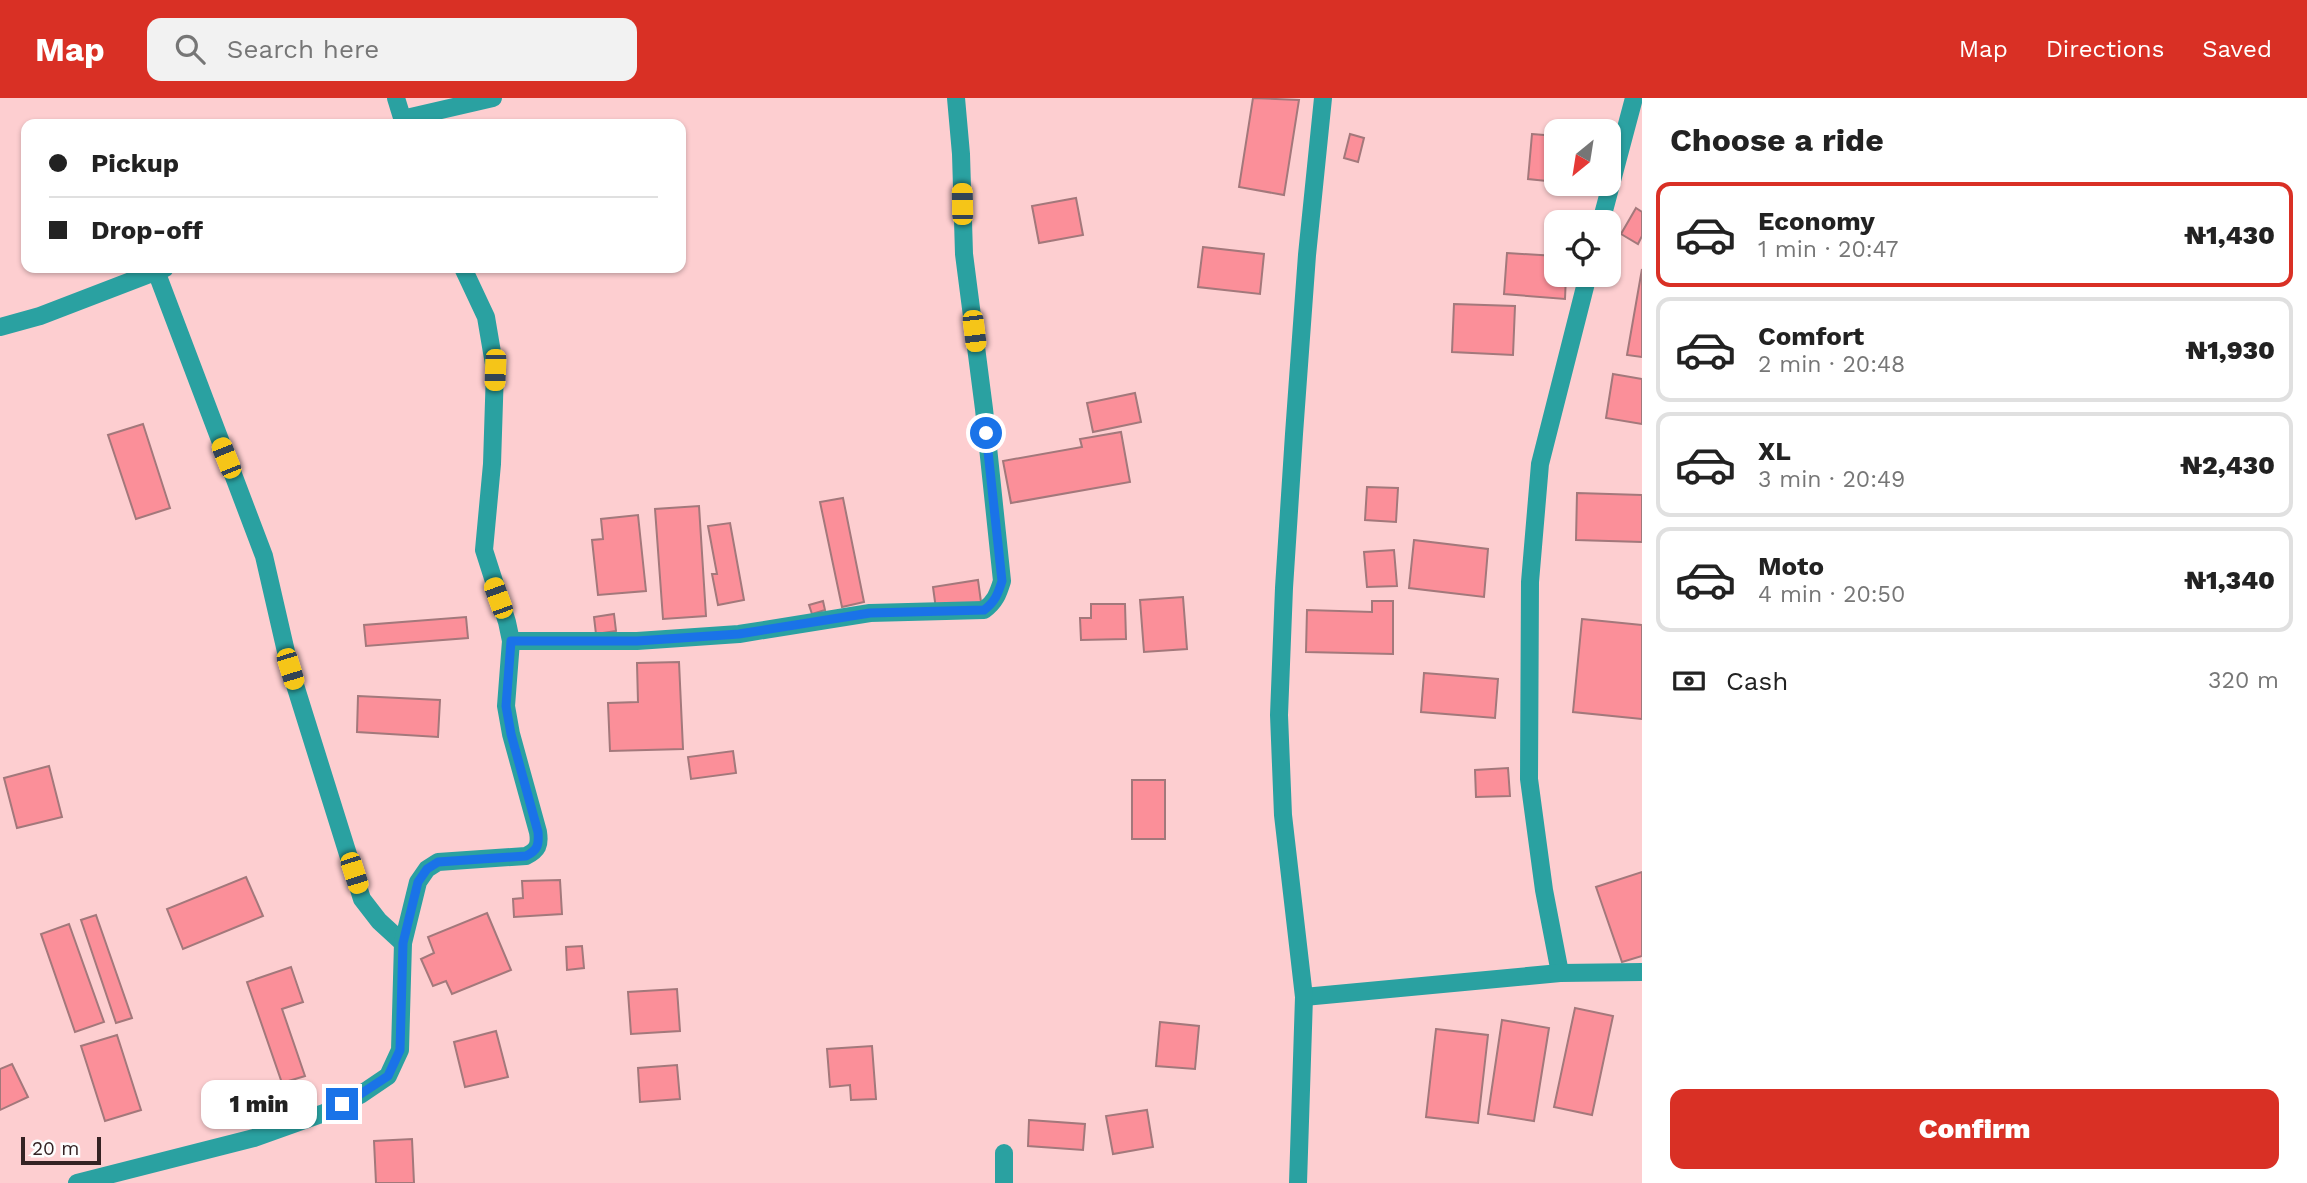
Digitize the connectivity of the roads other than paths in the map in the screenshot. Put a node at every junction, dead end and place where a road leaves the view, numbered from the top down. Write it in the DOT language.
graph roads {
  1 [pos="396,98"];
  2 [pos="494,98"];
  3 [pos="956,98"];
  4 [pos="1323,98"];
  5 [pos="1634,98"];
  6 [pos="402,119"];
  7 [pos="411,119"];
  8 [pos="1604,210"];
  9 [pos="153,273"];
  10 [pos="162,273"];
  11 [pos="465,273"];
  12 [pos="1585,287"];
  13 [pos="0,327"];
  14 [pos="511,641"];
  15 [pos="403,943"];
  16 [pos="1642,972"];
  17 [pos="1560,973"];
  18 [pos="1304,997"];
  19 [pos="1004,1153"];
  20 [pos="77,1183"];
  21 [pos="1004,1183"];
  22 [pos="1298,1183"];
  1 -- 6 [label="street"];
  2 -- 7 [label="street"];
  3 -- 14 [label="street"];
  4 -- 18 [label="street"];
  5 -- 8 [label="street"];
  9 -- 13 [label="street"];
  10 -- 15 [label="street"];
  11 -- 14 [label="street"];
  12 -- 17 [label="street"];
  14 -- 15 [label="street"];
  15 -- 20 [label="street"];
  16 -- 17 [label="street"];
  17 -- 18 [label="street"];
  18 -- 22 [label="street"];
  19 -- 21 [label="street"];
}
